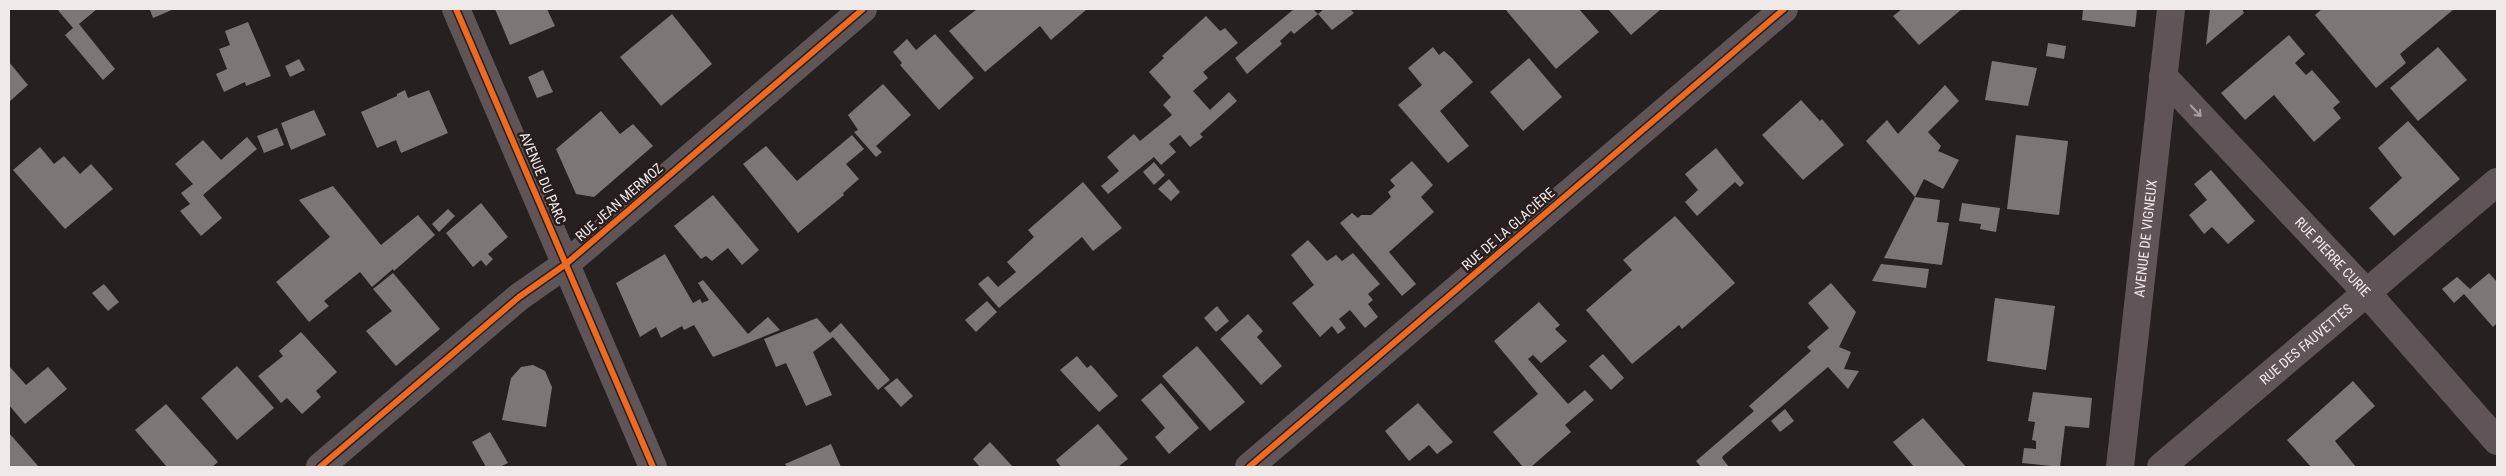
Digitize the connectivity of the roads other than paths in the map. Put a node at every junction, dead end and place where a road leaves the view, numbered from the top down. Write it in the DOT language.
graph roads {
  1 [pos="456,9"];
  2 [pos="863,9"];
  3 [pos="1784,9"];
  4 [pos="2171,9"];
  5 [pos="2163,76"];
  6 [pos="2497,182"];
  7 [pos="566,264"];
  8 [pos="2366,292"];
  9 [pos="2497,441"];
  10 [pos="320,467"];
  11 [pos="653,467"];
  12 [pos="1249,467"];
  13 [pos="2120,467"];
  14 [pos="2161,467"];
  1 -- 7 [label="street, AVENUE DU PARC"];
  2 -- 7 [label="street, RUE JEAN MERMOZ"];
  3 -- 12 [label="street, RUE DE LA GLACIÈRE"];
  4 -- 5 [label="street, AVENUE DE VIGNEUX"];
  5 -- 8 [label="street, RUE PIERRE CURIE, one-way"];
  5 -- 13 [label="street, AVENUE DE VIGNEUX"];
  6 -- 8 [label="street, RUE DES FAUVETTES"];
  7 -- 10 [label="street, RUE JEAN MERMOZ"];
  7 -- 11 [label="street, AVENUE DU PARC"];
  8 -- 9 [label="street, RUE PIERRE CURIE"];
  8 -- 14 [label="street, RUE DES FAUVETTES"];
}
